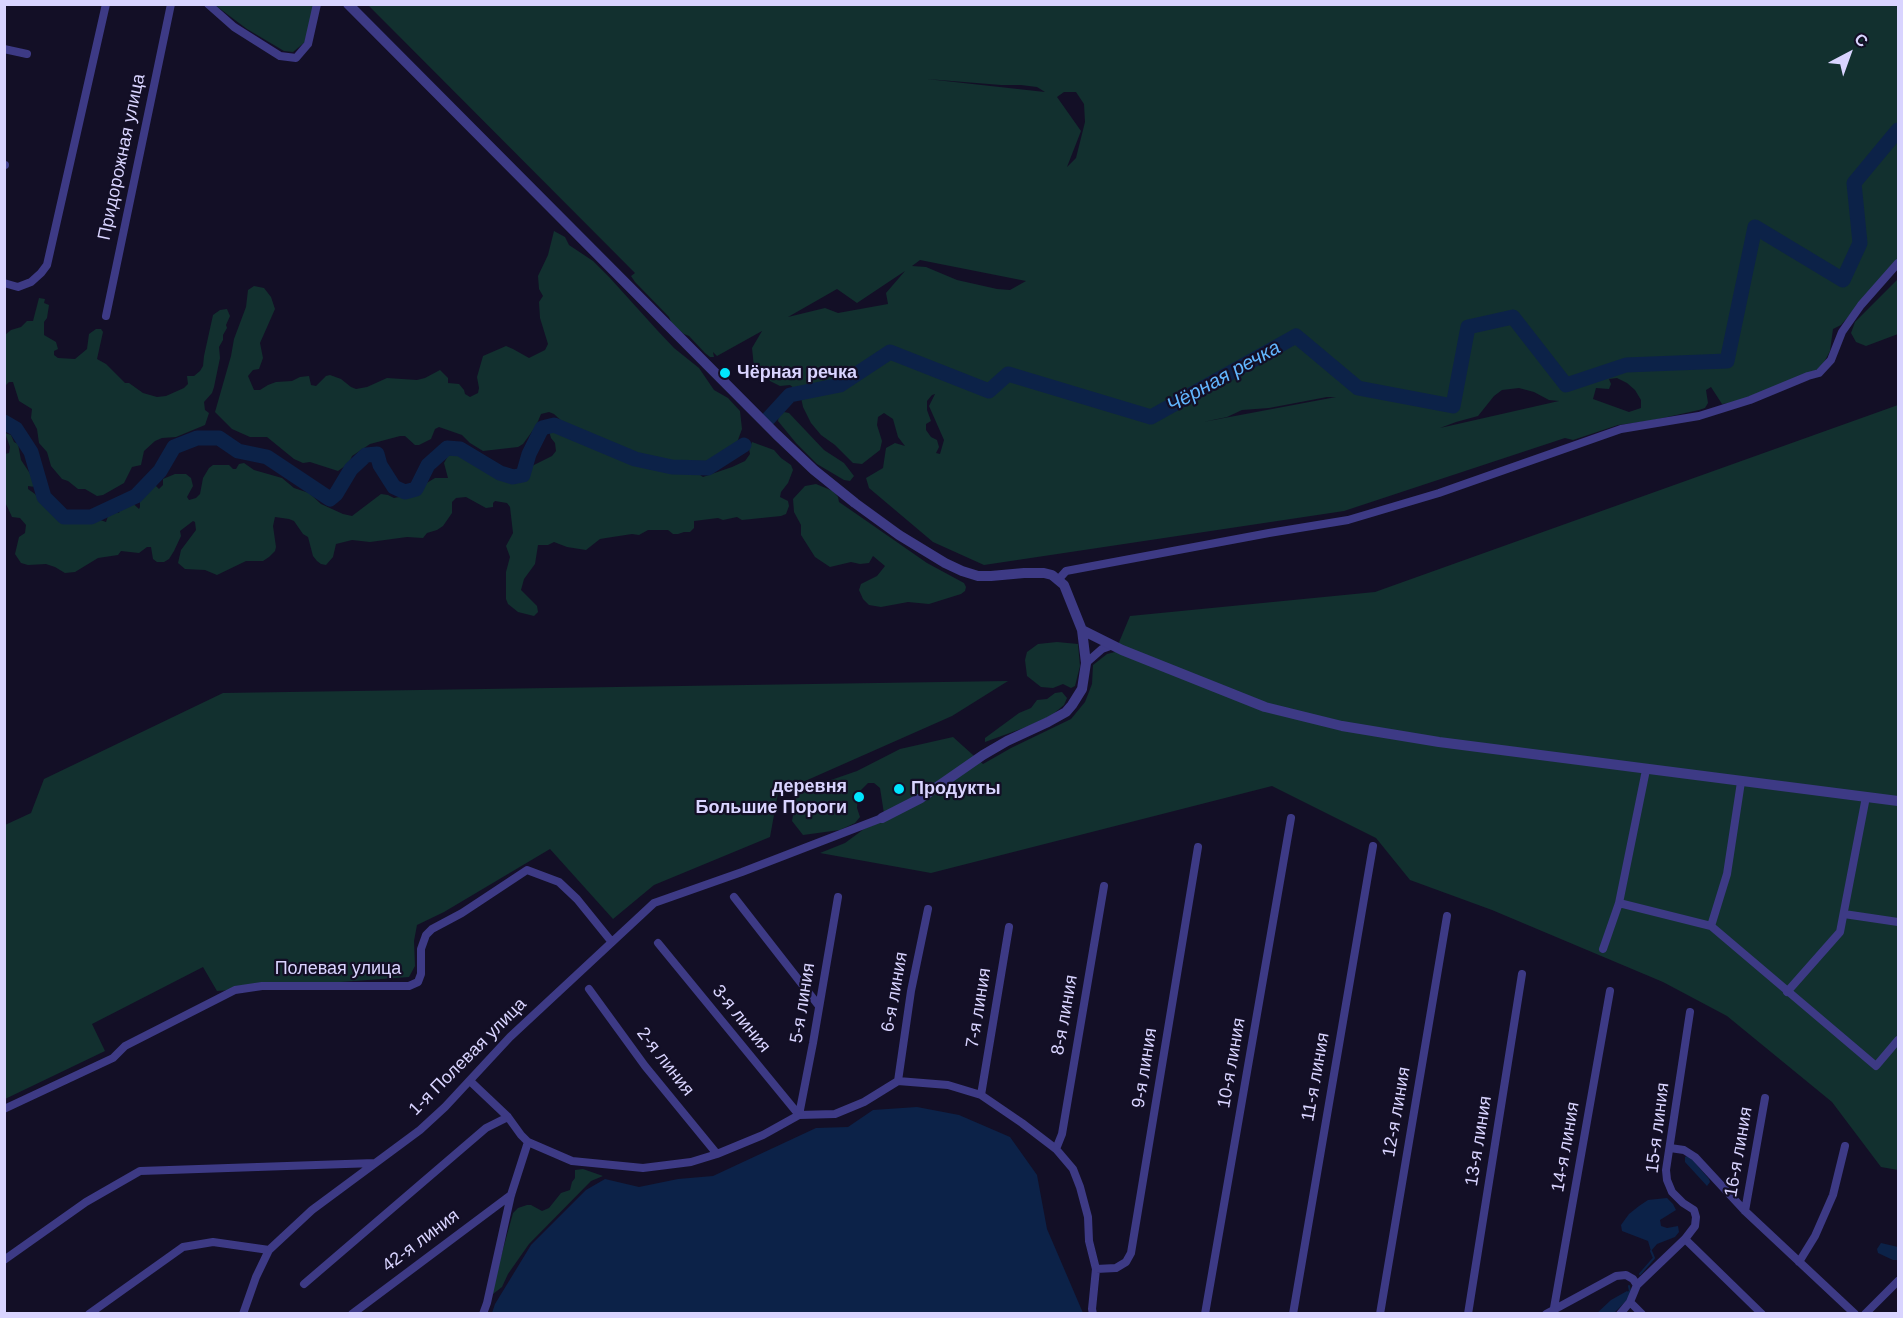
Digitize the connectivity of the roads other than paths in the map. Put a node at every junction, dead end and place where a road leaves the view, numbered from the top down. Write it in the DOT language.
graph roads {
  1 [pos="106,4"];
  2 [pos="171,4"];
  3 [pos="208,4"];
  4 [pos="317,4"];
  5 [pos="348,4"];
  6 [pos="4,49"];
  7 [pos="27,54"];
  8 [pos="1899,263"];
  9 [pos="4,283"];
  10 [pos="106,316"];
  11 [pos="1058,580"];
  12 [pos="1082,630"];
  13 [pos="1113,645"];
  14 [pos="1086,663"];
  15 [pos="1646,770"];
  16 [pos="1741,782"];
  17 [pos="1866,797"];
  18 [pos="1899,801"];
  19 [pos="882,818"];
  20 [pos="1291,818"];
  21 [pos="1372,846"];
  22 [pos="1198,847"];
  23 [pos="1104,886"];
  24 [pos="734,897"];
  25 [pos="838,897"];
  26 [pos="1619,903"];
  27 [pos="928,909"];
  28 [pos="1844,914"];
  29 [pos="1447,916"];
  30 [pos="1899,922"];
  31 [pos="1711,926"];
  32 [pos="1009,927"];
  33 [pos="611,941"];
  34 [pos="658,943"];
  35 [pos="1603,949"];
  36 [pos="1522,974"];
  37 [pos="588,989"];
  38 [pos="1610,991"];
  39 [pos="1787,992"];
  40 [pos="819,1006"];
  41 [pos="1690,1012"];
  42 [pos="1899,1040"];
  43 [pos="470,1081"];
  44 [pos="898,1082"];
  45 [pos="981,1095"];
  46 [pos="1765,1098"];
  47 [pos="4,1109"];
  48 [pos="799,1115"];
  49 [pos="508,1117"];
  50 [pos="528,1142"];
  51 [pos="1845,1146"];
  52 [pos="1670,1148"];
  53 [pos="1056,1149"];
  54 [pos="717,1154"];
  55 [pos="376,1163"];
  56 [pos="511,1195"];
  57 [pos="1745,1211"];
  58 [pos="1685,1239"];
  59 [pos="269,1250"];
  60 [pos="4,1260"];
  61 [pos="1799,1262"];
  62 [pos="1096,1269"];
  63 [pos="1899,1281"];
  64 [pos="304,1284"];
  65 [pos="1637,1285"];
  66 [pos="1630,1302"];
  67 [pos="1554,1308"];
  68 [pos="89,1314"];
  69 [pos="243,1314"];
  70 [pos="352,1314"];
  71 [pos="483,1314"];
  72 [pos="1093,1314"];
  73 [pos="1205,1314"];
  74 [pos="1293,1314"];
  75 [pos="1380,1314"];
  76 [pos="1468,1314"];
  77 [pos="1546,1314"];
  78 [pos="1620,1314"];
  79 [pos="1642,1314"];
  80 [pos="1762,1314"];
  81 [pos="1855,1314"];
  82 [pos="1864,1314"];
  1 -- 9 [label="street"];
  2 -- 10 [label="street, Придорожная улица"];
  3 -- 4 [label="street"];
  5 -- 11 [label="street"];
  6 -- 7 [label="street"];
  8 -- 11 [label="street"];
  11 -- 12 [label="street"];
  12 -- 13 [label="street"];
  12 -- 14 [label="street"];
  13 -- 14 [label="street"];
  13 -- 15 [label="street"];
  14 -- 19 [label="street"];
  15 -- 16 [label="street"];
  15 -- 26 [label="street"];
  16 -- 17 [label="street"];
  16 -- 31 [label="street"];
  17 -- 18 [label="street"];
  17 -- 28 [label="street"];
  19 -- 33 [label="street, 1-я Полевая улица"];
  20 -- 73 [label="street, 10-я линия"];
  21 -- 74 [label="street, 11-я линия"];
  22 -- 62 [label="street, 9-я линия"];
  23 -- 53 [label="street, 8-я линия"];
  24 -- 40 [label="street"];
  25 -- 40 [label="street, 5-я линия"];
  26 -- 31 [label="street"];
  26 -- 35 [label="street"];
  27 -- 44 [label="street, 6-я линия"];
  28 -- 30 [label="street"];
  28 -- 39 [label="street"];
  29 -- 75 [label="street, 12-я линия"];
  31 -- 39 [label="street"];
  32 -- 45 [label="street, 7-я линия"];
  33 -- 43 [label="street, 1-я Полевая улица"];
  33 -- 47 [label="street, Полевая улица"];
  34 -- 48 [label="street, 3-я линия"];
  36 -- 76 [label="street, 13-я линия"];
  37 -- 54 [label="street, 2-я линия"];
  38 -- 67 [label="street, 14-я линия"];
  39 -- 42 [label="street"];
  40 -- 48 [label="street, 5-я линия"];
  41 -- 52 [label="street, 15-я линия"];
  43 -- 49 [label="street"];
  43 -- 55 [label="street, 1-я Полевая улица"];
  44 -- 45 [label="street"];
  44 -- 48 [label="street"];
  45 -- 53 [label="street"];
  46 -- 57 [label="street, 16-я линия"];
  48 -- 54 [label="street"];
  49 -- 50 [label="street"];
  49 -- 64 [label="street"];
  50 -- 54 [label="street"];
  50 -- 56 [label="street"];
  51 -- 61 [label="street"];
  52 -- 57 [label="street"];
  52 -- 58 [label="street, 15-я линия"];
  53 -- 62 [label="street"];
  55 -- 59 [label="street, 1-я Полевая улица"];
  55 -- 60 [label="street"];
  56 -- 70 [label="street, 42-я линия"];
  56 -- 71 [label="street"];
  57 -- 61 [label="street"];
  58 -- 65 [label="street, 15-я линия"];
  58 -- 80 [label="street"];
  59 -- 68 [label="street"];
  59 -- 69 [label="street"];
  61 -- 81 [label="street"];
  62 -- 72 [label="street"];
  63 -- 82 [label="street"];
  65 -- 66 [label="street"];
  65 -- 67 [label="street"];
  66 -- 78 [label="street"];
  66 -- 79 [label="street"];
  67 -- 77 [label="street"];
}
